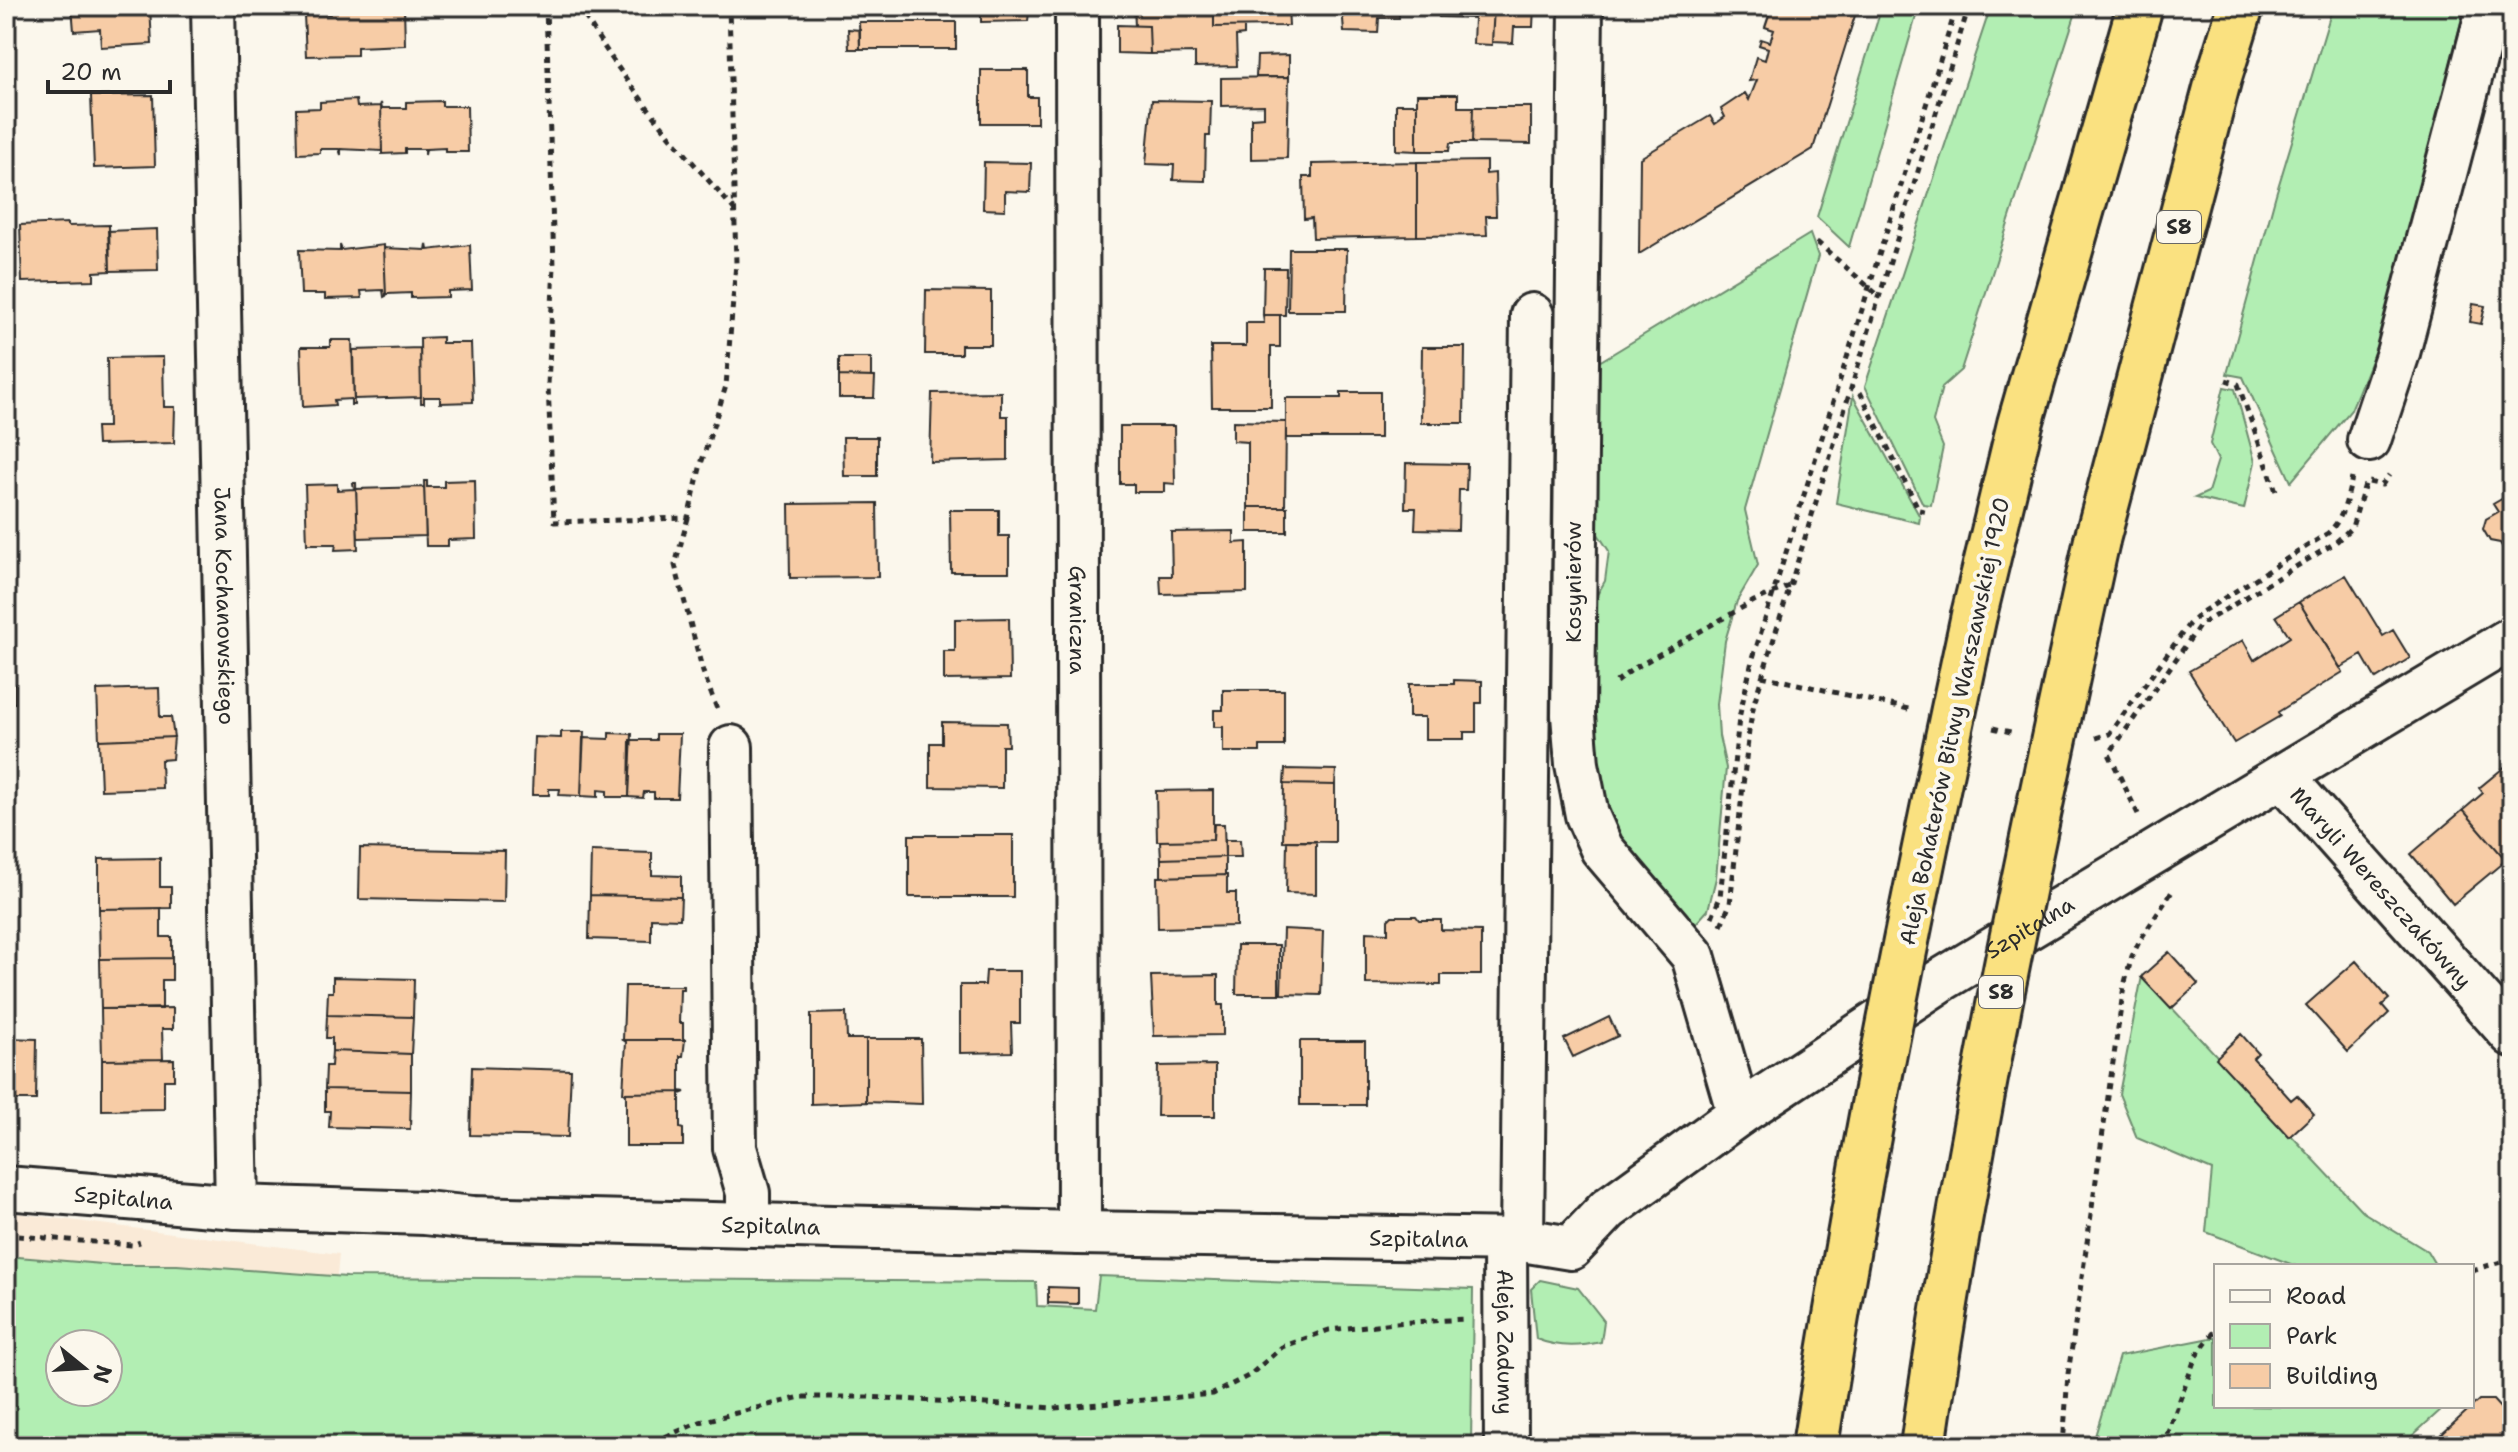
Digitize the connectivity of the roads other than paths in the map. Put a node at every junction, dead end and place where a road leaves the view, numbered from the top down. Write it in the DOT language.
graph roads {
  1 [pos="213,6"];
  2 [pos="1077,6"];
  3 [pos="1581,6"];
  4 [pos="2140,6"];
  5 [pos="2241,6"];
  6 [pos="2489,6"];
  7 [pos="1532,315"];
  8 [pos="2380,456"];
  9 [pos="2512,638"];
  10 [pos="731,747"];
  11 [pos="2283,777"];
  12 [pos="2512,1035"];
  13 [pos="1739,1114"];
  14 [pos="6,1188"];
  15 [pos="237,1207"];
  16 [pos="748,1223"];
  17 [pos="1079,1233"];
  18 [pos="1534,1242"];
  19 [pos="1506,1446"];
  20 [pos="1815,1446"];
  21 [pos="1923,1446"];
  1 -- 15 [label="street, Jana Kochanowskiego"];
  2 -- 17 [label="street, Graniczna"];
  3 -- 13 [label="street, Kosynierów"];
  4 -- 20 [label="highway, Aleja Bohaterów Bitwy Warszawskiej 1920, bridge"];
  5 -- 21 [label="highway, S8, bridge"];
  6 -- 8 [label="street"];
  7 -- 18 [label="street, Aleja Zadumy"];
  9 -- 11 [label="street, Szpitalna"];
  10 -- 16 [label="street"];
  11 -- 12 [label="street, Maryli Wereszczakówny"];
  11 -- 13 [label="street, Szpitalna"];
  13 -- 18 [label="street, Szpitalna"];
  14 -- 15 [label="street, Szpitalna"];
  15 -- 16 [label="street, Szpitalna"];
  16 -- 17 [label="street, Szpitalna"];
  17 -- 18 [label="street, Szpitalna"];
  18 -- 19 [label="street, Aleja Zadumy"];
}
